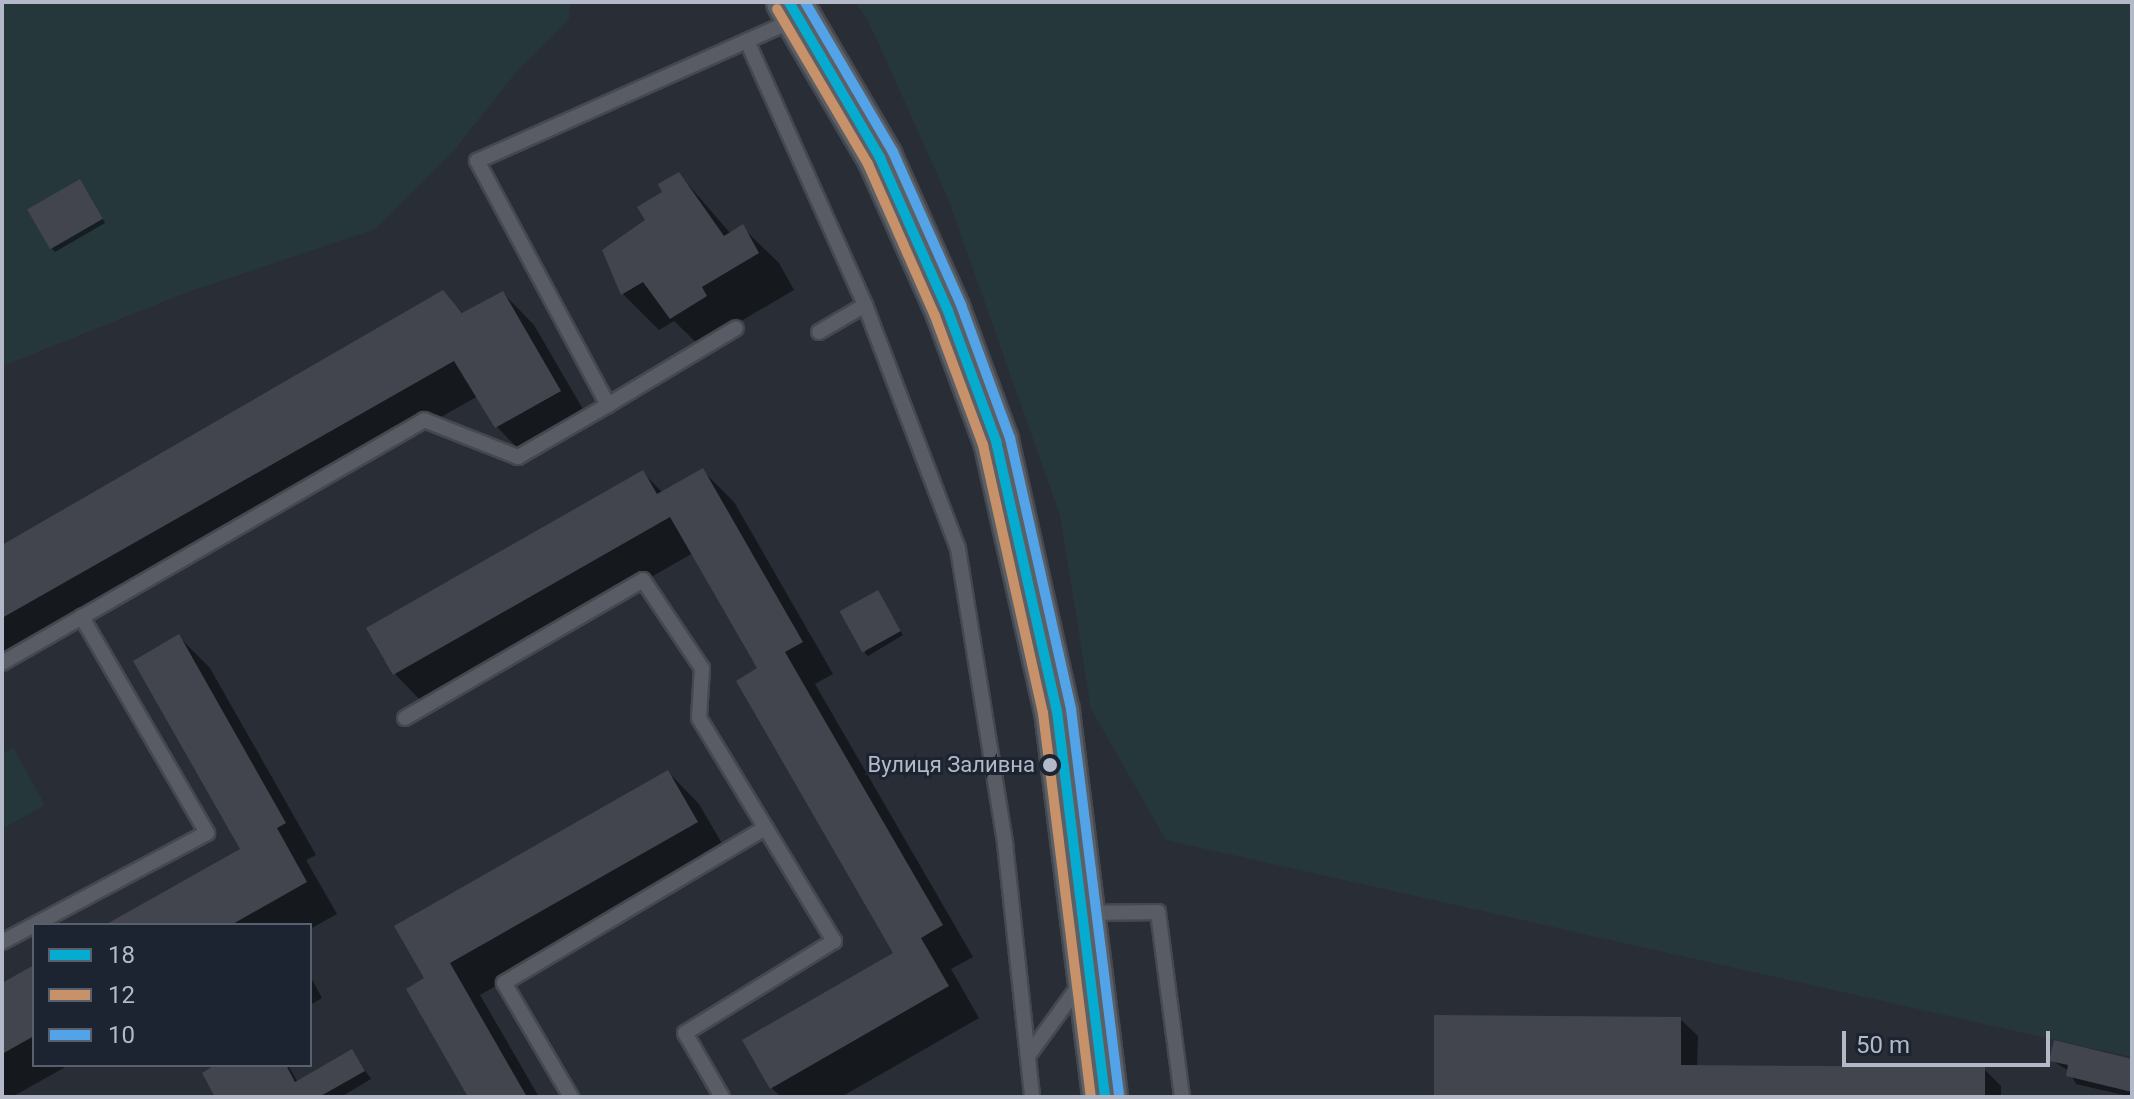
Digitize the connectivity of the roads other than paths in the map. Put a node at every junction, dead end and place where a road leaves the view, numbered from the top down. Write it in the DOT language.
graph roads {
  1 [pos="795,10"];
  2 [pos="747,41"];
  3 [pos="865,305"];
  4 [pos="736,328"];
  5 [pos="819,332"];
  6 [pos="608,405"];
  7 [pos="82,617"];
  8 [pos="2,663"];
  9 [pos="405,718"];
  10 [pos="765,828"];
  11 [pos="1085,913"];
  12 [pos="38,923"];
  13 [pos="32,926"];
  14 [pos="2,942"];
  15 [pos="1091,969"];
  16 [pos="1028,1056"];
  17 [pos="571,1097"];
  18 [pos="722,1097"];
  19 [pos="1032,1097"];
  20 [pos="1105,1097"];
  21 [pos="1182,1097"];
  1 -- 2 [label="lane"];
  1 -- 11 [label="main road"];
  2 -- 3 [label="lane"];
  2 -- 6 [label="lane"];
  3 -- 5 [label="lane"];
  3 -- 16 [label="lane"];
  4 -- 6 [label="lane"];
  6 -- 7 [label="lane"];
  7 -- 8 [label="lane"];
  7 -- 12 [label="lane"];
  9 -- 10 [label="lane"];
  10 -- 17 [label="lane"];
  10 -- 18 [label="lane"];
  11 -- 15 [label="main road"];
  11 -- 21 [label="lane"];
  13 -- 14 [label="lane"];
  15 -- 16 [label="lane"];
  15 -- 20 [label="main road"];
  16 -- 19 [label="lane"];
}
